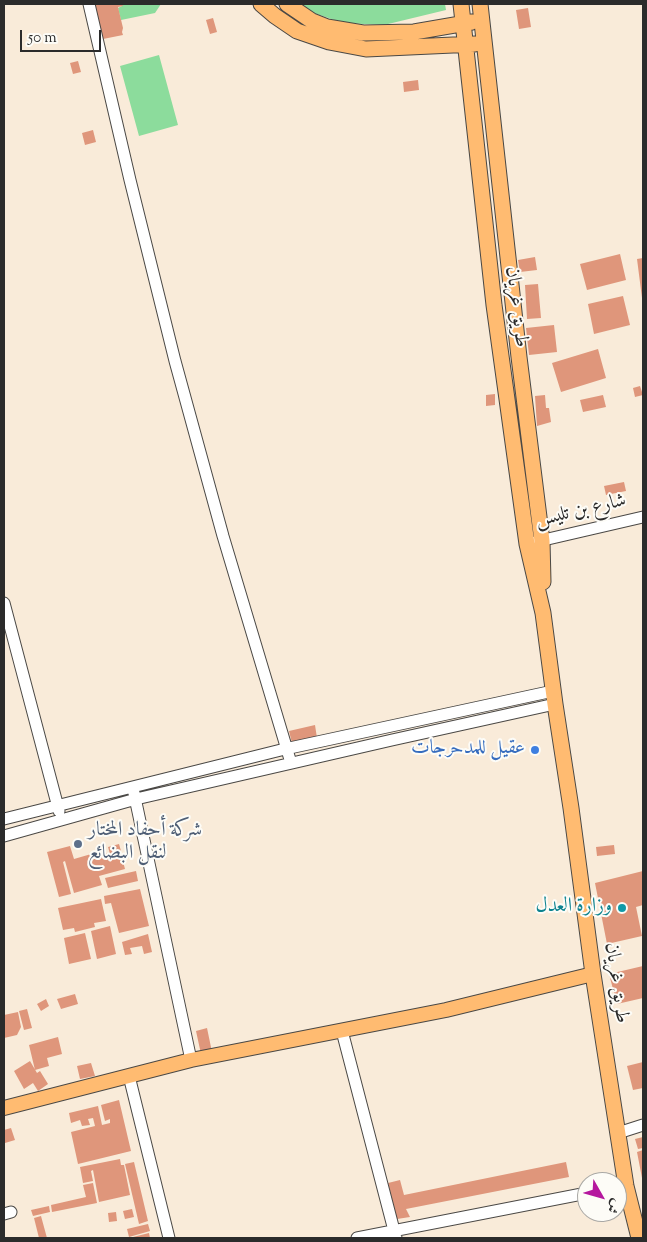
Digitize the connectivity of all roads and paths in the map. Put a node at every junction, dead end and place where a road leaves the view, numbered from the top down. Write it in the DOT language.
graph roads {
  1 [pos="89,4"];
  2 [pos="261,4"];
  3 [pos="287,4"];
  4 [pos="461,4"];
  5 [pos="480,4"];
  6 [pos="481,21"];
  7 [pos="463,24"];
  8 [pos="483,44"];
  9 [pos="465,45"];
  10 [pos="643,517"];
  11 [pos="535,542"];
  12 [pos="4,603"];
  13 [pos="554,698"];
  14 [pos="285,749"];
  15 [pos="290,763"];
  16 [pos="133,787"];
  17 [pos="136,799"];
  18 [pos="57,805"];
  19 [pos="4,819"];
  20 [pos="61,820"];
  21 [pos="4,836"];
  22 [pos="593,974"];
  23 [pos="342,1031"];
  24 [pos="191,1060"];
  25 [pos="129,1076"];
  26 [pos="4,1108"];
  27 [pos="643,1125"];
  28 [pos="618,1133"];
  29 [pos="621,1172"];
  30 [pos="577,1195"];
  31 [pos="627,1198"];
  32 [pos="639,1228"];
  33 [pos="394,1234"];
  34 [pos="169,1238"];
  35 [pos="357,1238"];
  1 -- 14 [label="street"];
  2 -- 9 [label="highway"];
  3 -- 7 [label="highway"];
  4 -- 7 [label="highway, طريق غريان"];
  5 -- 6 [label="highway, طريق غريان"];
  6 -- 7 [label="highway"];
  6 -- 8 [label="highway, طريق غريان"];
  7 -- 9 [label="highway, طريق غريان"];
  8 -- 9 [label="highway"];
  8 -- 11 [label="highway, طريق غريان"];
  9 -- 11 [label="highway, طريق غريان"];
  10 -- 11 [label="street, شارع بن تليس"];
  11 -- 13 [label="highway, طريق غريان"];
  12 -- 18 [label="street"];
  13 -- 14 [label="street"];
  13 -- 15 [label="street"];
  13 -- 22 [label="highway, طريق غريان"];
  14 -- 15 [label="street"];
  14 -- 16 [label="street"];
  15 -- 17 [label="street"];
  16 -- 17 [label="street"];
  16 -- 18 [label="street"];
  17 -- 20 [label="street"];
  17 -- 24 [label="street"];
  18 -- 19 [label="street"];
  18 -- 20 [label="street"];
  20 -- 21 [label="street"];
  22 -- 23 [label="main road"];
  22 -- 28 [label="highway, طريق غريان"];
  23 -- 24 [label="main road"];
  23 -- 33 [label="street"];
  24 -- 25 [label="main road"];
  25 -- 26 [label="main road"];
  25 -- 34 [label="street"];
  27 -- 28 [label="street"];
  28 -- 29 [label="highway, طريق غريان"];
  30 -- 33 [label="street"];
  31 -- 32 [label="highway, طريق غريان"];
  33 -- 35 [label="street"];
}
